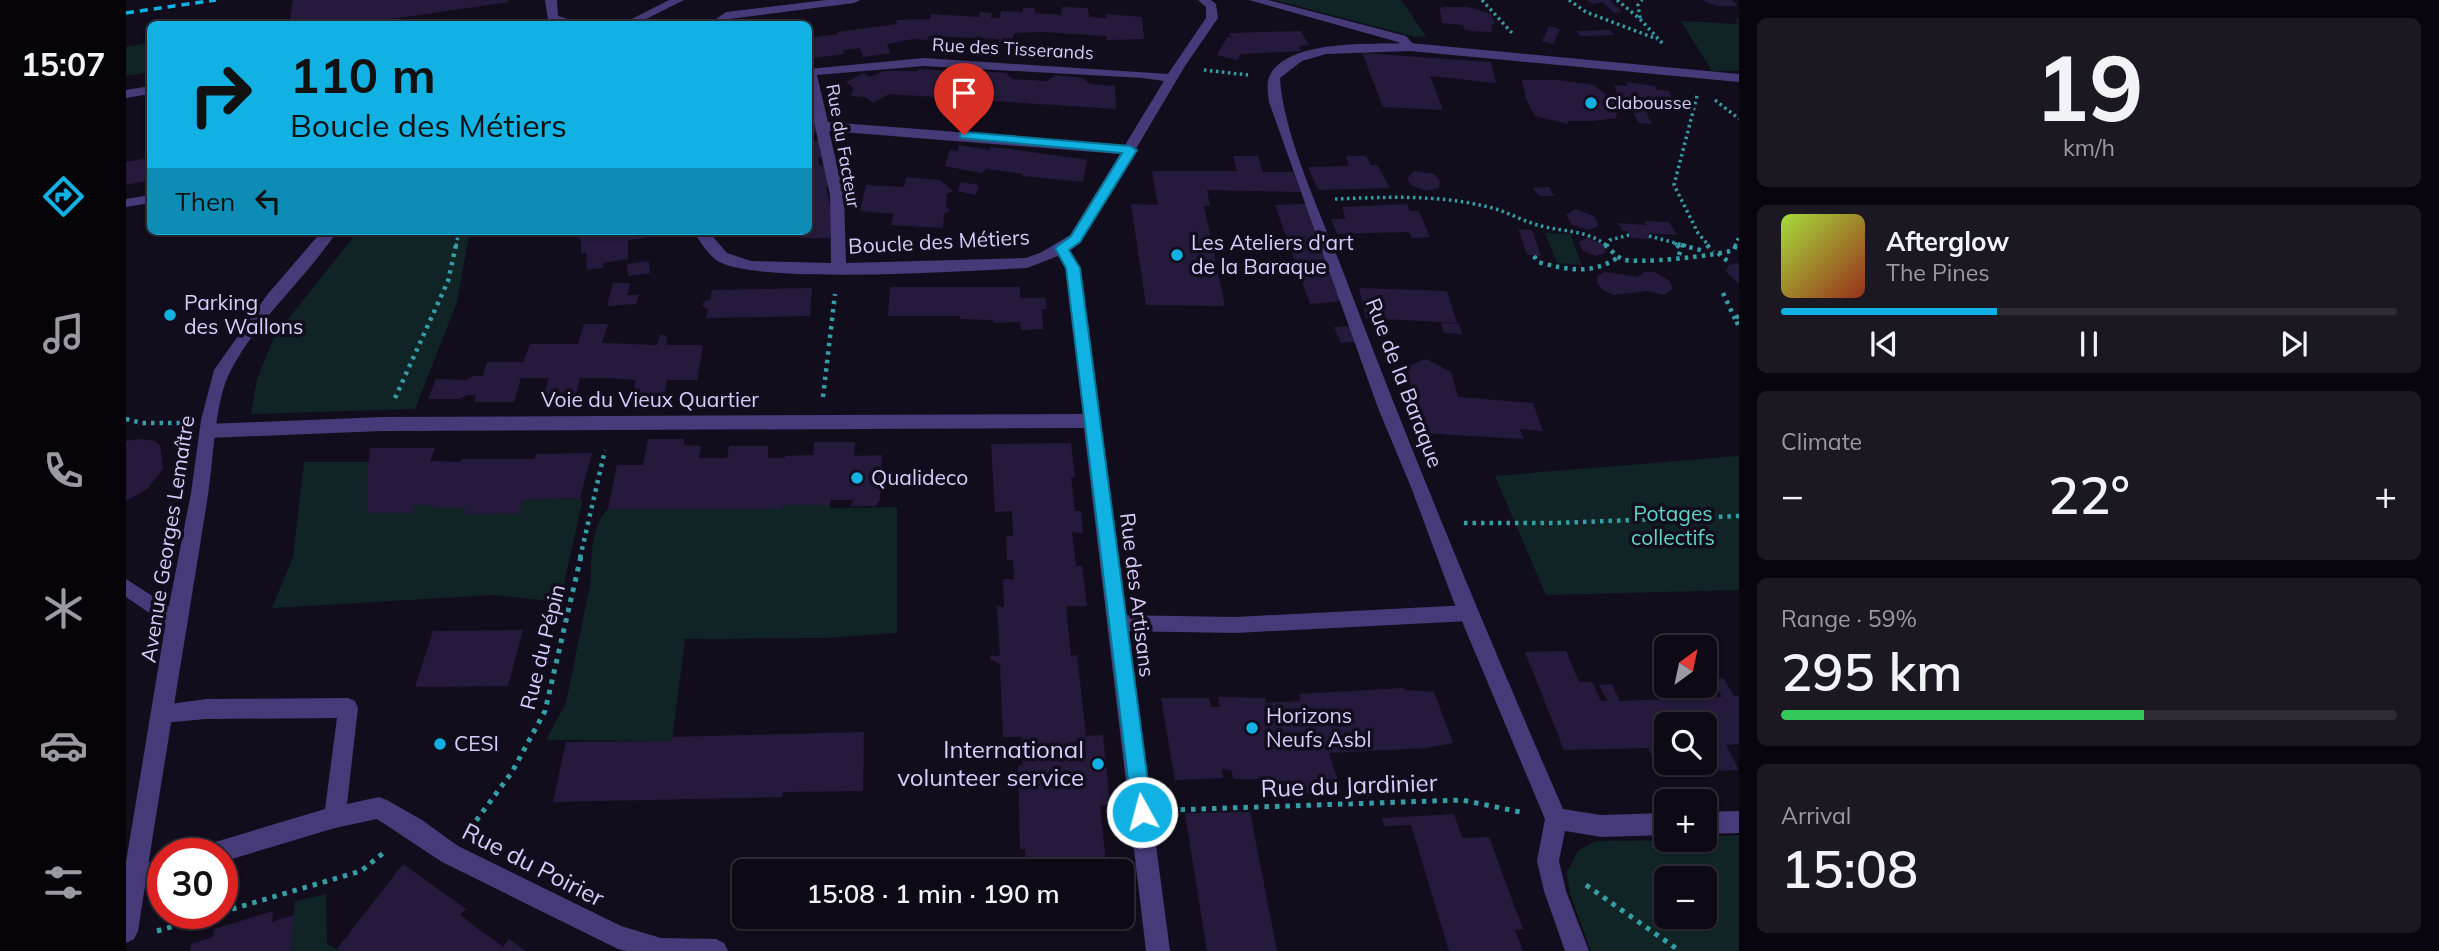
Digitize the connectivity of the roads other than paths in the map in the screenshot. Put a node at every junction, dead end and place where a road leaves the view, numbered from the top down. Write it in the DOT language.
graph roads {
  1 [pos="678,0"];
  2 [pos="853,0"];
  3 [pos="1204,0"];
  4 [pos="1255,0"];
  5 [pos="551,6"];
  6 [pos="560,21"];
  7 [pos="634,21"];
  8 [pos="719,21"];
  9 [pos="1410,47"];
  10 [pos="812,72"];
  11 [pos="1176,72"];
  12 [pos="1739,78"];
  13 [pos="812,81"];
  14 [pos="147,90"];
  15 [pos="126,94"];
  16 [pos="822,126"];
  17 [pos="1130,150"];
  18 [pos="147,200"];
  19 [pos="126,203"];
  20 [pos="327,235"];
  21 [pos="703,235"];
  22 [pos="1061,248"];
  23 [pos="839,268"];
  24 [pos="1093,421"];
  25 [pos="208,425"];
  26 [pos="126,587"];
  27 [pos="1469,613"];
  28 [pos="176,621"];
  29 [pos="1118,622"];
  30 [pos="163,713"];
  31 [pos="335,817"];
  32 [pos="1556,819"];
  33 [pos="1739,822"];
  34 [pos="1717,823"];
  35 [pos="1654,824"];
  36 [pos="238,846"];
  37 [pos="147,874"];
  38 [pos="136,877"];
  39 [pos="126,931"];
  40 [pos="716,951"];
  41 [pos="1158,951"];
  42 [pos="1577,951"];
  1 -- 7 [label="street"];
  2 -- 8 [label="street"];
  3 -- 11 [label="street, Boucle des Métiers"];
  4 -- 9 [label="street"];
  5 -- 6 [label="street"];
  9 -- 12 [label="street"];
  9 -- 27 [label="street, Rue de la Baraque"];
  10 -- 11 [label="street, Rue des Tisserands"];
  11 -- 17 [label="street, Boucle des Métiers"];
  13 -- 16 [label="street, Rue du Facteur"];
  14 -- 15 [label="street"];
  16 -- 17 [label="street"];
  16 -- 23 [label="street, Rue du Facteur"];
  17 -- 22 [label="street, Boucle des Métiers"];
  18 -- 19 [label="lane"];
  20 -- 25 [label="street, Avenue Georges Lemaître"];
  21 -- 23 [label="street, Boucle des Métiers"];
  22 -- 23 [label="street, Boucle des Métiers"];
  22 -- 24 [label="street, Rue des Artisans"];
  24 -- 25 [label="street, Voie du Vieux Quartier"];
  24 -- 29 [label="street, Rue des Artisans"];
  25 -- 28 [label="street, Avenue Georges Lemaître"];
  26 -- 28 [label="lane"];
  27 -- 29 [label="lane"];
  27 -- 32 [label="street, Rue de la Baraque"];
  28 -- 30 [label="street, Avenue Georges Lemaître"];
  29 -- 41 [label="street, Rue des Artisans"];
  30 -- 31 [label="street"];
  30 -- 38 [label="street, Avenue Georges Lemaître"];
  31 -- 36 [label="street, Rue du Poirier"];
  31 -- 40 [label="street, Rue du Poirier"];
  32 -- 35 [label="street"];
  32 -- 42 [label="street"];
  33 -- 34 [label="street"];
  37 -- 38 [label="street"];
  38 -- 39 [label="street, Avenue Georges Lemaître"];
}
